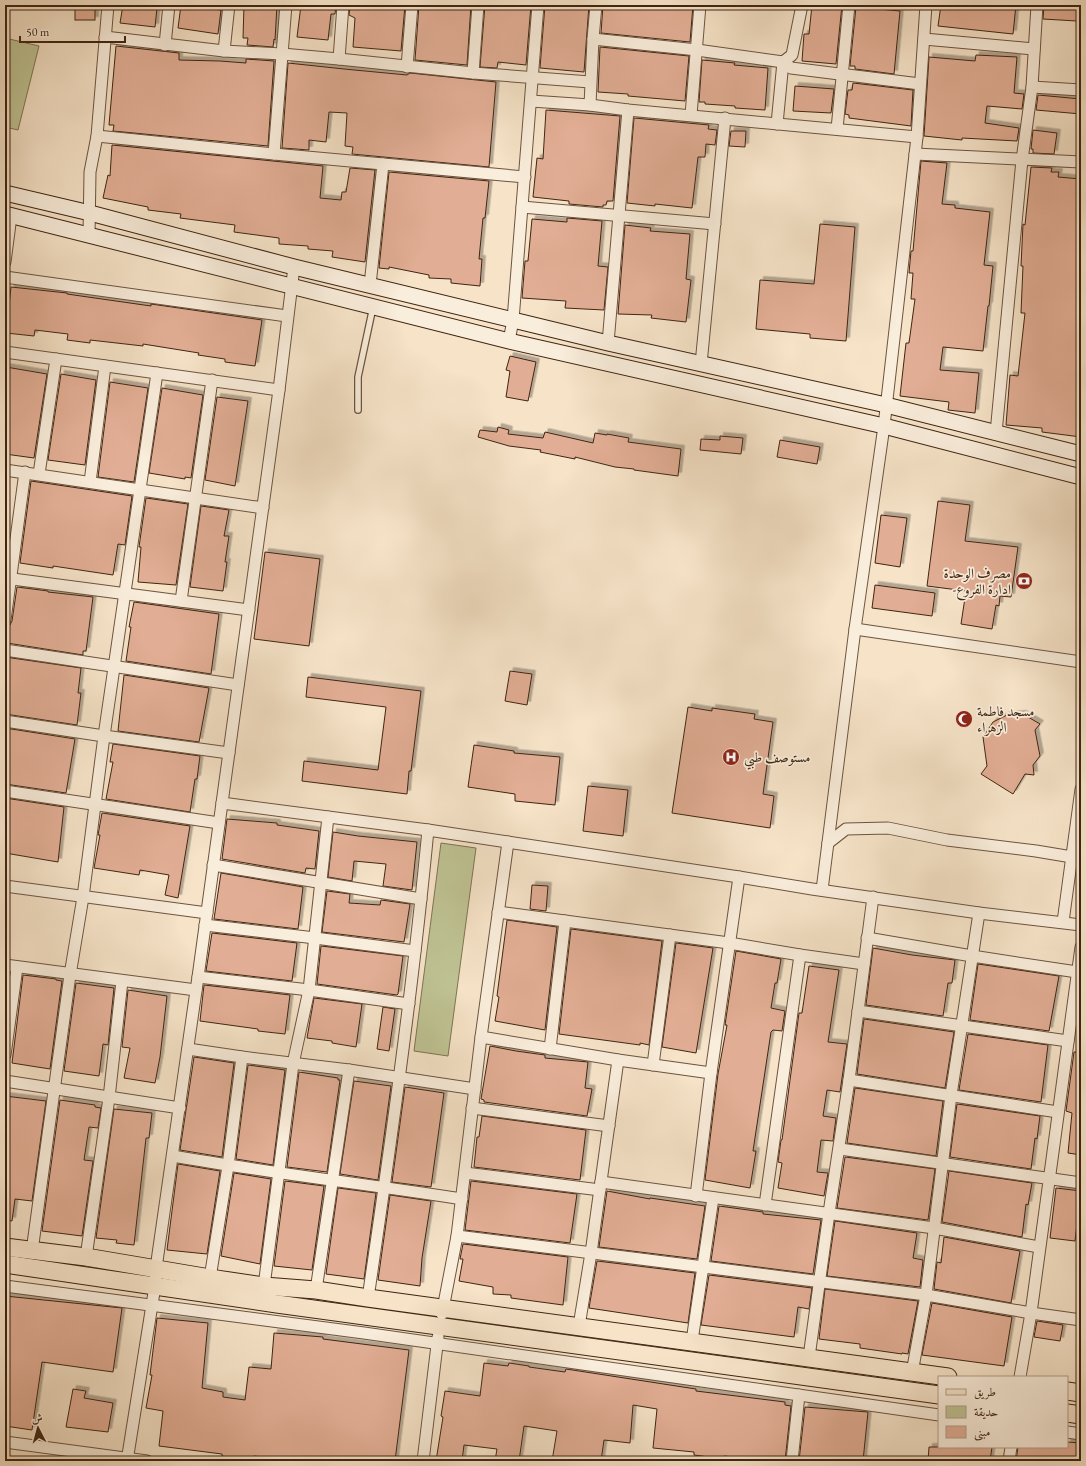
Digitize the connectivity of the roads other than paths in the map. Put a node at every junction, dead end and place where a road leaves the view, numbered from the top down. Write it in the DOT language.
graph roads {
  1 [pos="108,5"];
  2 [pos="169,5"];
  3 [pos="229,5"];
  4 [pos="286,5"];
  5 [pos="343,5"];
  6 [pos="412,5"];
  7 [pos="478,5"];
  8 [pos="538,5"];
  9 [pos="596,5"];
  10 [pos="700,5"];
  11 [pos="802,5"];
  12 [pos="849,5"];
  13 [pos="924,5"];
  14 [pos="1037,5"];
  15 [pos="105,38"];
  16 [pos="924,39"];
  17 [pos="593,40"];
  18 [pos="165,45"];
  19 [pos="1034,49"];
  20 [pos="697,50"];
  21 [pos="224,51"];
  22 [pos="282,54"];
  23 [pos="339,59"];
  24 [pos="783,62"];
  25 [pos="407,67"];
  26 [pos="842,73"];
  27 [pos="473,74"];
  28 [pos="532,78"];
  29 [pos="590,82"];
  30 [pos="920,84"];
  31 [pos="1032,87"];
  32 [pos="1081,90"];
  33 [pos="531,101"];
  34 [pos="590,105"];
  35 [pos="628,110"];
  36 [pos="691,115"];
  37 [pos="725,118"];
  38 [pos="777,124"];
  39 [pos="837,129"];
  40 [pos="97,136"];
  41 [pos="916,137"];
  42 [pos="274,154"];
  43 [pos="915,154"];
  44 [pos="1022,160"];
  45 [pos="1081,162"];
  46 [pos="383,164"];
  47 [pos="525,177"];
  48 [pos="5,193"];
  49 [pos="522,207"];
  50 [pos="90,213"];
  51 [pos="8,215"];
  52 [pos="619,216"];
  53 [pos="715,224"];
  54 [pos="89,235"];
  55 [pos="5,262"];
  56 [pos="294,267"];
  57 [pos="5,277"];
  58 [pos="370,285"];
  59 [pos="292,286"];
  60 [pos="373,306"];
  61 [pos="287,316"];
  62 [pos="513,320"];
  63 [pos="509,341"];
  64 [pos="608,343"];
  65 [pos="5,352"];
  66 [pos="56,359"];
  67 [pos="702,364"];
  68 [pos="105,366"];
  69 [pos="157,373"];
  70 [pos="212,380"];
  71 [pos="279,390"];
  72 [pos="886,405"];
  73 [pos="358,410"];
  74 [pos="884,426"];
  75 [pos="996,433"];
  76 [pos="1081,454"];
  77 [pos="5,470"];
  78 [pos="25,472"];
  79 [pos="39,474"];
  80 [pos="1081,477"];
  81 [pos="90,482"];
  82 [pos="140,489"];
  83 [pos="194,499"];
  84 [pos="263,508"];
  85 [pos="8,578"];
  86 [pos="126,593"];
  87 [pos="181,601"];
  88 [pos="249,610"];
  89 [pos="5,620"];
  90 [pos="855,629"];
  91 [pos="5,650"];
  92 [pos="1081,662"];
  93 [pos="114,666"];
  94 [pos="238,685"];
  95 [pos="5,721"];
  96 [pos="104,736"];
  97 [pos="229,753"];
  98 [pos="1081,789"];
  99 [pos="5,791"];
  100 [pos="222,803"];
  101 [pos="95,805"];
  102 [pos="328,817"];
  103 [pos="219,824"];
  104 [pos="428,830"];
  105 [pos="508,842"];
  106 [pos="828,843"];
  107 [pos="1072,857"];
  108 [pos="213,865"];
  109 [pos="739,877"];
  110 [pos="321,884"];
  111 [pos="5,886"];
  112 [pos="822,890"];
  113 [pos="83,897"];
  114 [pos="873,897"];
  115 [pos="421,899"];
  116 [pos="498,912"];
  117 [pos="207,913"];
  118 [pos="979,913"];
  119 [pos="566,921"];
  120 [pos="1062,922"];
  121 [pos="205,925"];
  122 [pos="1081,925"];
  123 [pos="670,935"];
  124 [pos="315,938"];
  125 [pos="867,938"];
  126 [pos="729,943"];
  127 [pos="1081,947"];
  128 [pos="415,951"];
  129 [pos="800,955"];
  130 [pos="972,956"];
  131 [pos="864,964"];
  132 [pos="5,966"];
  133 [pos="17,967"];
  134 [pos="1078,972"];
  135 [pos="70,975"];
  136 [pos="198,977"];
  137 [pos="122,981"];
  138 [pos="196,990"];
  139 [pos="309,990"];
  140 [pos="409,1004"];
  141 [pos="858,1011"];
  142 [pos="961,1025"];
  143 [pos="481,1037"];
  144 [pos="1068,1041"];
  145 [pos="188,1049"];
  146 [pos="550,1049"];
  147 [pos="5,1055"];
  148 [pos="242,1057"];
  149 [pos="618,1060"];
  150 [pos="293,1064"];
  151 [pos="652,1065"];
  152 [pos="349,1070"];
  153 [pos="710,1073"];
  154 [pos="399,1078"];
  155 [pos="849,1080"];
  156 [pos="5,1081"];
  157 [pos="475,1089"];
  158 [pos="55,1090"];
  159 [pos="951,1095"];
  160 [pos="109,1098"];
  161 [pos="180,1108"];
  162 [pos="472,1108"];
  163 [pos="1058,1112"];
  164 [pos="608,1126"];
  165 [pos="840,1149"];
  166 [pos="173,1156"];
  167 [pos="942,1164"];
  168 [pos="228,1166"];
  169 [pos="280,1173"];
  170 [pos="465,1173"];
  171 [pos="1049,1179"];
  172 [pos="332,1180"];
  173 [pos="1081,1183"];
  174 [pos="384,1186"];
  175 [pos="600,1186"];
  176 [pos="696,1196"];
  177 [pos="713,1198"];
  178 [pos="462,1199"];
  179 [pos="765,1205"];
  180 [pos="829,1213"];
  181 [pos="934,1228"];
  182 [pos="457,1236"];
  183 [pos="5,1247"];
  184 [pos="1039,1247"];
  185 [pos="32,1251"];
  186 [pos="591,1253"];
  187 [pos="86,1257"];
  188 [pos="5,1264"];
  189 [pos="702,1267"];
  190 [pos="156,1268"];
  191 [pos="210,1278"];
  192 [pos="820,1281"];
  193 [pos="5,1286"];
  194 [pos="155,1286"];
  195 [pos="264,1286"];
  196 [pos="316,1290"];
  197 [pos="926,1295"];
  198 [pos="368,1298"];
  199 [pos="152,1305"];
  200 [pos="443,1308"];
  201 [pos="1031,1313"];
  202 [pos="1081,1320"];
  203 [pos="440,1326"];
  204 [pos="579,1326"];
  205 [pos="692,1341"];
  206 [pos="437,1344"];
  207 [pos="809,1358"];
  208 [pos="912,1372"];
  209 [pos="941,1376"];
  210 [pos="1020,1376"];
  211 [pos="1068,1391"];
  212 [pos="1081,1394"];
  213 [pos="799,1395"];
  214 [pos="938,1395"];
  215 [pos="1068,1413"];
  216 [pos="938,1415"];
  217 [pos="1081,1415"];
  218 [pos="1068,1432"];
  219 [pos="1081,1434"];
  220 [pos="5,1442"];
  221 [pos="1010,1448"];
  222 [pos="127,1460"];
  223 [pos="147,1461"];
  224 [pos="423,1461"];
  225 [pos="792,1461"];
  226 [pos="1009,1461"];
  1 -- 15 [label="street"];
  2 -- 18 [label="street"];
  3 -- 21 [label="street"];
  4 -- 22 [label="street"];
  5 -- 23 [label="street"];
  6 -- 25 [label="street"];
  7 -- 27 [label="street"];
  8 -- 28 [label="street"];
  9 -- 17 [label="street"];
  10 -- 20 [label="street"];
  11 -- 24 [label="street"];
  12 -- 26 [label="street"];
  13 -- 16 [label="street"];
  14 -- 19 [label="street"];
  15 -- 18 [label="street"];
  15 -- 40 [label="street"];
  16 -- 19 [label="street"];
  16 -- 30 [label="street"];
  17 -- 20 [label="street"];
  17 -- 29 [label="street"];
  18 -- 21 [label="street"];
  19 -- 31 [label="street"];
  20 -- 24 [label="street"];
  20 -- 36 [label="street"];
  21 -- 22 [label="street"];
  22 -- 23 [label="street"];
  22 -- 42 [label="street"];
  23 -- 25 [label="street"];
  24 -- 26 [label="street"];
  24 -- 38 [label="street"];
  25 -- 27 [label="street"];
  26 -- 30 [label="street"];
  26 -- 39 [label="street"];
  27 -- 28 [label="street"];
  28 -- 29 [label="street"];
  28 -- 33 [label="street"];
  29 -- 34 [label="street"];
  30 -- 41 [label="street"];
  31 -- 32 [label="street"];
  31 -- 44 [label="street"];
  33 -- 34 [label="street"];
  33 -- 47 [label="street"];
  34 -- 35 [label="street"];
  35 -- 36 [label="street"];
  35 -- 52 [label="street"];
  36 -- 37 [label="street"];
  37 -- 38 [label="street"];
  37 -- 53 [label="street"];
  38 -- 39 [label="street"];
  39 -- 41 [label="street"];
  40 -- 42 [label="street"];
  40 -- 50 [label="street"];
  41 -- 43 [label="street"];
  42 -- 46 [label="street"];
  43 -- 44 [label="street"];
  43 -- 72 [label="street"];
  44 -- 45 [label="street"];
  44 -- 75 [label="street"];
  46 -- 47 [label="street"];
  46 -- 58 [label="street"];
  47 -- 49 [label="street"];
  48 -- 50 [label="main road"];
  49 -- 52 [label="street"];
  49 -- 62 [label="street"];
  50 -- 54 [label="street"];
  50 -- 56 [label="main road"];
  51 -- 54 [label="main road"];
  51 -- 55 [label="street"];
  52 -- 53 [label="street"];
  52 -- 64 [label="street"];
  53 -- 67 [label="street"];
  54 -- 59 [label="main road"];
  56 -- 58 [label="main road"];
  56 -- 59 [label="street"];
  57 -- 61 [label="street"];
  58 -- 62 [label="main road"];
  59 -- 60 [label="main road"];
  59 -- 61 [label="street"];
  60 -- 63 [label="main road"];
  60 -- 73 [label="lane"];
  61 -- 71 [label="street"];
  62 -- 63 [label="street"];
  62 -- 64 [label="main road"];
  63 -- 74 [label="main road"];
  64 -- 67 [label="main road"];
  65 -- 66 [label="street"];
  66 -- 68 [label="street"];
  66 -- 79 [label="street"];
  67 -- 72 [label="main road"];
  68 -- 69 [label="street"];
  68 -- 81 [label="street"];
  69 -- 70 [label="street"];
  69 -- 82 [label="street"];
  70 -- 71 [label="street"];
  70 -- 83 [label="street"];
  71 -- 84 [label="street"];
  72 -- 74 [label="street"];
  72 -- 75 [label="main road"];
  74 -- 80 [label="main road"];
  74 -- 90 [label="street"];
  75 -- 76 [label="main road"];
  77 -- 78 [label="street"];
  78 -- 79 [label="street"];
  78 -- 85 [label="street"];
  79 -- 81 [label="street"];
  81 -- 82 [label="street"];
  82 -- 83 [label="street"];
  82 -- 86 [label="street"];
  83 -- 84 [label="street"];
  83 -- 87 [label="street"];
  84 -- 88 [label="street"];
  85 -- 86 [label="street"];
  85 -- 89 [label="street"];
  86 -- 87 [label="street"];
  86 -- 93 [label="street"];
  87 -- 88 [label="street"];
  88 -- 94 [label="street"];
  90 -- 92 [label="street"];
  90 -- 106 [label="street"];
  91 -- 93 [label="street"];
  93 -- 94 [label="street"];
  93 -- 96 [label="street"];
  94 -- 97 [label="street"];
  95 -- 96 [label="street"];
  96 -- 97 [label="street"];
  96 -- 101 [label="street"];
  97 -- 100 [label="street"];
  98 -- 107 [label="street"];
  99 -- 101 [label="street"];
  100 -- 102 [label="street"];
  100 -- 103 [label="street"];
  101 -- 103 [label="street"];
  101 -- 113 [label="street"];
  102 -- 104 [label="street"];
  102 -- 110 [label="street"];
  103 -- 108 [label="street"];
  104 -- 105 [label="street"];
  104 -- 115 [label="street"];
  105 -- 109 [label="street"];
  105 -- 116 [label="street"];
  106 -- 107 [label="street"];
  106 -- 112 [label="street"];
  107 -- 120 [label="street"];
  108 -- 110 [label="street"];
  108 -- 117 [label="street"];
  109 -- 112 [label="street"];
  109 -- 126 [label="street"];
  110 -- 115 [label="street"];
  110 -- 124 [label="street"];
  111 -- 113 [label="street"];
  112 -- 114 [label="street"];
  113 -- 117 [label="street"];
  113 -- 135 [label="street"];
  114 -- 118 [label="street"];
  114 -- 125 [label="street"];
  115 -- 128 [label="street"];
  116 -- 119 [label="street"];
  116 -- 143 [label="street"];
  117 -- 121 [label="street"];
  118 -- 120 [label="street"];
  118 -- 130 [label="street"];
  119 -- 123 [label="street"];
  119 -- 146 [label="street"];
  120 -- 122 [label="street"];
  121 -- 124 [label="street"];
  121 -- 136 [label="street"];
  123 -- 126 [label="street"];
  123 -- 151 [label="street"];
  124 -- 128 [label="street"];
  124 -- 139 [label="street"];
  125 -- 130 [label="street"];
  125 -- 131 [label="street"];
  126 -- 129 [label="street"];
  126 -- 153 [label="street"];
  127 -- 134 [label="street"];
  128 -- 140 [label="street"];
  129 -- 131 [label="street"];
  129 -- 179 [label="street"];
  130 -- 134 [label="street"];
  130 -- 142 [label="street"];
  131 -- 141 [label="street"];
  132 -- 133 [label="street"];
  133 -- 135 [label="street"];
  133 -- 147 [label="street"];
  134 -- 144 [label="street"];
  135 -- 137 [label="street"];
  135 -- 158 [label="street"];
  136 -- 138 [label="street"];
  136 -- 139 [label="street"];
  137 -- 138 [label="street"];
  137 -- 160 [label="street"];
  138 -- 145 [label="street"];
  139 -- 140 [label="street"];
  139 -- 150 [label="street"];
  140 -- 154 [label="street"];
  141 -- 142 [label="street"];
  141 -- 155 [label="street"];
  142 -- 144 [label="street"];
  142 -- 159 [label="street"];
  143 -- 146 [label="street"];
  143 -- 157 [label="street"];
  144 -- 163 [label="street"];
  145 -- 148 [label="street"];
  145 -- 161 [label="street"];
  146 -- 149 [label="street"];
  148 -- 150 [label="street"];
  148 -- 168 [label="street"];
  149 -- 151 [label="street"];
  149 -- 164 [label="street"];
  150 -- 152 [label="street"];
  150 -- 169 [label="street"];
  151 -- 153 [label="street"];
  152 -- 154 [label="street"];
  152 -- 172 [label="street"];
  153 -- 176 [label="street"];
  154 -- 157 [label="street"];
  154 -- 174 [label="street"];
  155 -- 159 [label="street"];
  155 -- 165 [label="street"];
  156 -- 158 [label="street"];
  157 -- 162 [label="street"];
  158 -- 160 [label="street"];
  158 -- 185 [label="street"];
  159 -- 163 [label="street"];
  159 -- 167 [label="street"];
  160 -- 161 [label="street"];
  160 -- 187 [label="street"];
  161 -- 166 [label="street"];
  162 -- 164 [label="street"];
  162 -- 170 [label="street"];
  163 -- 171 [label="street"];
  164 -- 175 [label="street"];
  165 -- 167 [label="street"];
  165 -- 180 [label="street"];
  166 -- 168 [label="street"];
  166 -- 190 [label="street"];
  167 -- 171 [label="street"];
  167 -- 181 [label="street"];
  168 -- 169 [label="street"];
  168 -- 191 [label="street"];
  169 -- 172 [label="street"];
  169 -- 195 [label="street"];
  170 -- 175 [label="street"];
  170 -- 178 [label="street"];
  171 -- 173 [label="street"];
  171 -- 184 [label="street"];
  172 -- 174 [label="street"];
  172 -- 196 [label="street"];
  174 -- 178 [label="street"];
  174 -- 198 [label="street"];
  175 -- 176 [label="street"];
  175 -- 186 [label="street"];
  176 -- 177 [label="street"];
  177 -- 179 [label="street"];
  177 -- 189 [label="street"];
  178 -- 182 [label="street"];
  179 -- 180 [label="street"];
  180 -- 181 [label="street"];
  180 -- 192 [label="street"];
  181 -- 184 [label="street"];
  181 -- 197 [label="street"];
  182 -- 186 [label="street"];
  182 -- 200 [label="street"];
  183 -- 185 [label="main road"];
  184 -- 201 [label="street"];
  185 -- 187 [label="main road"];
  186 -- 189 [label="street"];
  186 -- 204 [label="street"];
  187 -- 190 [label="main road"];
  188 -- 194 [label="main road"];
  189 -- 192 [label="street"];
  189 -- 205 [label="street"];
  190 -- 191 [label="main road"];
  190 -- 194 [label="street"];
  191 -- 195 [label="main road"];
  192 -- 197 [label="street"];
  192 -- 207 [label="street"];
  193 -- 199 [label="street"];
  194 -- 199 [label="street"];
  194 -- 203 [label="main road"];
  195 -- 196 [label="main road"];
  196 -- 198 [label="main road"];
  197 -- 201 [label="street"];
  197 -- 208 [label="street"];
  198 -- 200 [label="main road"];
  199 -- 206 [label="street"];
  199 -- 222 [label="street"];
  200 -- 203 [label="street"];
  200 -- 204 [label="main road"];
  201 -- 202 [label="street"];
  201 -- 210 [label="street"];
  203 -- 206 [label="street"];
  203 -- 214 [label="main road"];
  204 -- 205 [label="main road"];
  205 -- 207 [label="main road"];
  206 -- 213 [label="street"];
  206 -- 224 [label="street"];
  207 -- 208 [label="main road"];
  208 -- 209 [label="main road"];
  211 -- 212 [label="main road"];
  213 -- 216 [label="street"];
  213 -- 225 [label="street"];
  215 -- 217 [label="main road"];
  218 -- 219 [label="street"];
  220 -- 222 [label="street"];
  221 -- 226 [label="street"];
  222 -- 223 [label="street"];
}
